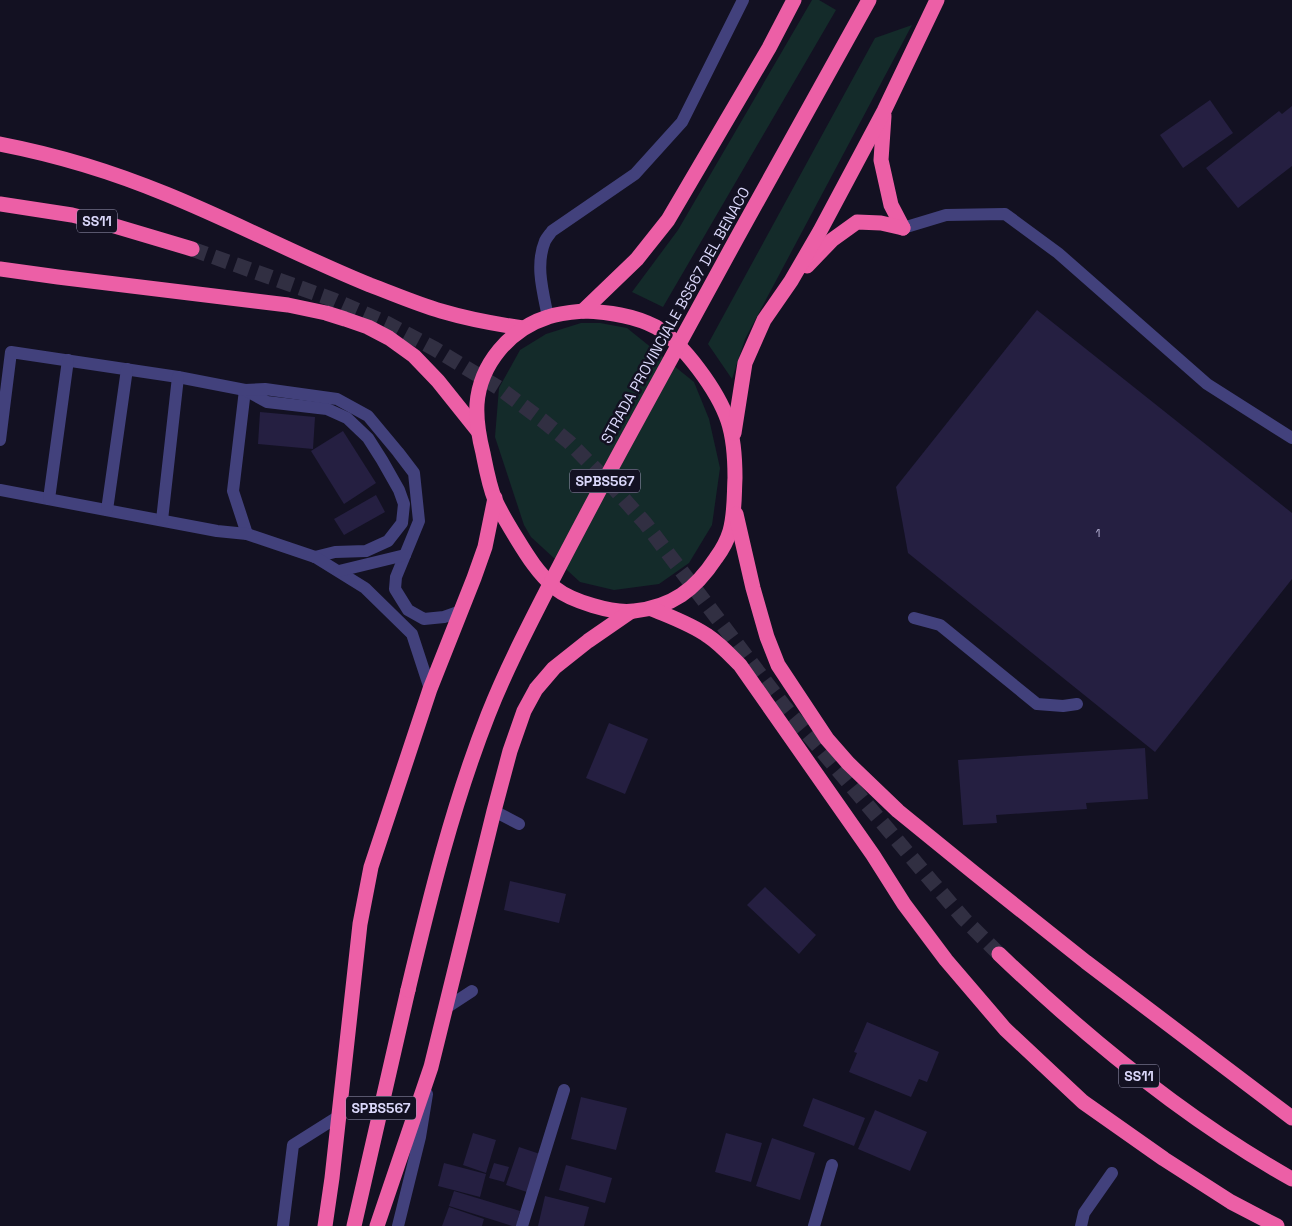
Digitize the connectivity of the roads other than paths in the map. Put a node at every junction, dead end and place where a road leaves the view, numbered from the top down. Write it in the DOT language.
graph roads {
  1 [pos="743,0"];
  2 [pos="794,0"];
  3 [pos="868,0"];
  4 [pos="937,0"];
  5 [pos="884,110"];
  6 [pos="0,144"];
  7 [pos="0,204"];
  8 [pos="903,228"];
  9 [pos="192,249"];
  10 [pos="0,269"];
  11 [pos="0,273"];
  12 [pos="58,277"];
  13 [pos="791,281"];
  14 [pos="583,311"];
  15 [pos="548,317"];
  16 [pos="523,328"];
  17 [pos="6,351"];
  18 [pos="68,360"];
  19 [pos="127,369"];
  20 [pos="178,377"];
  21 [pos="245,390"];
  22 [pos="478,431"];
  23 [pos="1292,438"];
  24 [pos="0,440"];
  25 [pos="733,440"];
  26 [pos="0,490"];
  27 [pos="495,498"];
  28 [pos="49,499"];
  29 [pos="734,506"];
  30 [pos="107,510"];
  31 [pos="162,520"];
  32 [pos="246,534"];
  33 [pos="405,554"];
  34 [pos="315,556"];
  35 [pos="339,572"];
  36 [pos="652,609"];
  37 [pos="461,612"];
  38 [pos="630,612"];
  39 [pos="914,618"];
  40 [pos="430,689"];
  41 [pos="1077,704"];
  42 [pos="494,811"];
  43 [pos="519,824"];
  44 [pos="999,954"];
  45 [pos="472,991"];
  46 [pos="446,1008"];
  47 [pos="431,1067"];
  48 [pos="564,1090"];
  49 [pos="339,1116"];
  50 [pos="1292,1118"];
  51 [pos="832,1164"];
  52 [pos="1112,1173"];
  53 [pos="1292,1179"];
  54 [pos="283,1226"];
  55 [pos="325,1226"];
  56 [pos="354,1226"];
  57 [pos="377,1226"];
  58 [pos="398,1226"];
  59 [pos="522,1226"];
  60 [pos="814,1226"];
  61 [pos="1081,1226"];
  62 [pos="1277,1226"];
  1 -- 15 [label="street"];
  2 -- 14 [label="highway"];
  3 -- 56 [label="highway, STRADA PROVINCIALE BS567 DEL BENACO / SPBS567, bridge"];
  4 -- 5 [label="highway"];
  5 -- 8 [label="highway"];
  5 -- 13 [label="highway"];
  6 -- 16 [label="highway"];
  7 -- 9 [label="highway, SS11"];
  8 -- 13 [label="highway"];
  8 -- 23 [label="street"];
  10 -- 12 [label="highway"];
  11 -- 12 [label="highway"];
  12 -- 22 [label="highway"];
  13 -- 25 [label="highway"];
  14 -- 15 [label="highway"];
  14 -- 25 [label="highway"];
  15 -- 16 [label="highway"];
  16 -- 22 [label="highway"];
  17 -- 18 [label="street"];
  17 -- 24 [label="street"];
  18 -- 19 [label="street"];
  18 -- 28 [label="street"];
  19 -- 20 [label="street"];
  19 -- 30 [label="street"];
  20 -- 21 [label="street"];
  20 -- 31 [label="street"];
  21 -- 32 [label="street"];
  21 -- 33 [label="street"];
  21 -- 34 [label="street"];
  22 -- 27 [label="highway"];
  25 -- 29 [label="highway"];
  26 -- 28 [label="street"];
  27 -- 37 [label="highway"];
  27 -- 38 [label="highway"];
  28 -- 30 [label="street"];
  29 -- 36 [label="highway"];
  29 -- 50 [label="highway"];
  30 -- 31 [label="street"];
  31 -- 32 [label="street"];
  32 -- 34 [label="street"];
  33 -- 35 [label="street"];
  33 -- 37 [label="street"];
  34 -- 35 [label="street"];
  35 -- 40 [label="street"];
  36 -- 38 [label="highway"];
  36 -- 62 [label="highway"];
  37 -- 40 [label="highway"];
  38 -- 42 [label="highway"];
  39 -- 41 [label="street"];
  40 -- 49 [label="highway"];
  42 -- 43 [label="street"];
  42 -- 46 [label="highway"];
  44 -- 53 [label="highway, SS11"];
  45 -- 46 [label="street"];
  46 -- 47 [label="highway"];
  47 -- 57 [label="highway"];
  47 -- 58 [label="street"];
  48 -- 59 [label="street"];
  49 -- 54 [label="street"];
  49 -- 55 [label="highway"];
  51 -- 60 [label="street"];
  52 -- 61 [label="street"];
}
